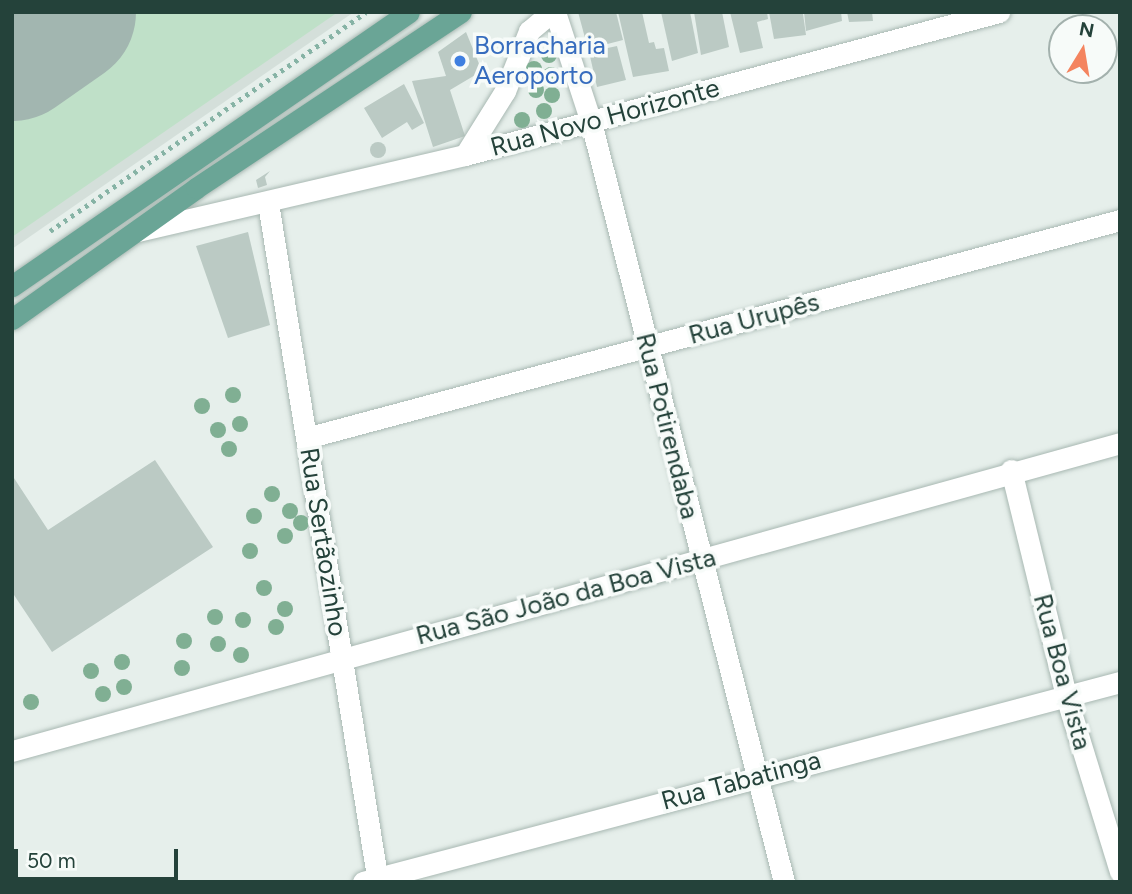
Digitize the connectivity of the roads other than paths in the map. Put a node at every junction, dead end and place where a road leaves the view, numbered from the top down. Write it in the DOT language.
graph roads {
  1 [pos="409,12"];
  2 [pos="461,12"];
  3 [pos="554,12"];
  4 [pos="999,12"];
  5 [pos="591,122"];
  6 [pos="465,155"];
  7 [pos="196,188"];
  8 [pos="268,203"];
  9 [pos="209,218"];
  10 [pos="1120,220"];
  11 [pos="138,231"];
  12 [pos="12,286"];
  13 [pos="12,318"];
  14 [pos="648,348"];
  15 [pos="306,438"];
  16 [pos="1120,443"];
  17 [pos="1011,470"];
  18 [pos="701,562"];
  19 [pos="341,656"];
  20 [pos="1120,682"];
  21 [pos="1066,696"];
  22 [pos="12,751"];
  23 [pos="756,776"];
  24 [pos="1120,872"];
  25 [pos="373,880"];
  26 [pos="784,882"];
  1 -- 12 [label="main road"];
  2 -- 7 [label="main road"];
  3 -- 5 [label="street, Rua Potirendaba"];
  3 -- 6 [label="street"];
  4 -- 5 [label="street, Rua Novo Horizonte"];
  5 -- 6 [label="street, Rua Novo Horizonte"];
  5 -- 14 [label="street, Rua Potirendaba"];
  6 -- 8 [label="street, Rua Novo Horizonte"];
  7 -- 9 [label="street"];
  7 -- 11 [label="main road"];
  8 -- 9 [label="street, Rua Novo Horizonte"];
  8 -- 15 [label="street, Rua Sertãozinho"];
  9 -- 11 [label="street, Rua Novo Horizonte"];
  10 -- 14 [label="street, Rua Urupês"];
  11 -- 13 [label="main road"];
  14 -- 15 [label="street, Rua Urupês"];
  14 -- 18 [label="street, Rua Potirendaba"];
  15 -- 19 [label="street, Rua Sertãozinho"];
  16 -- 17 [label="street, Rua São João da Boa Vista"];
  17 -- 18 [label="street, Rua São João da Boa Vista"];
  17 -- 21 [label="street, Rua Boa Vista"];
  18 -- 19 [label="street, Rua São João da Boa Vista"];
  18 -- 23 [label="street, Rua Potirendaba"];
  19 -- 22 [label="street, Rua São João da Boa Vista"];
  19 -- 25 [label="street, Rua Sertãozinho"];
  20 -- 21 [label="street, Rua Tabatinga"];
  21 -- 23 [label="street, Rua Tabatinga"];
  21 -- 24 [label="street, Rua Boa Vista"];
  23 -- 25 [label="street, Rua Tabatinga"];
  23 -- 26 [label="street, Rua Potirendaba"];
}
